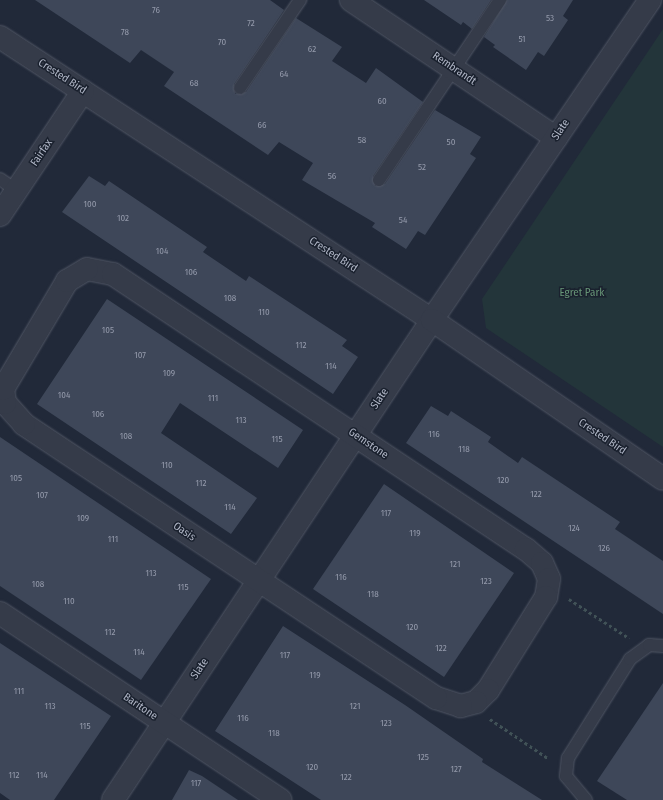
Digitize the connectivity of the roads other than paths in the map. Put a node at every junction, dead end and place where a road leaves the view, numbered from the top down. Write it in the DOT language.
graph roads {
  1 [pos="300,0"];
  2 [pos="352,0"];
  3 [pos="500,0"];
  4 [pos="650,0"];
  5 [pos="0,36"];
  6 [pos="454,68"];
  7 [pos="240,88"];
  8 [pos="83,91"];
  9 [pos="556,138"];
  10 [pos="379,180"];
  11 [pos="8,185"];
  12 [pos="0,216"];
  13 [pos="67,281"];
  14 [pos="432,320"];
  15 [pos="355,436"];
  16 [pos="663,479"];
  17 [pos="258,582"];
  18 [pos="0,613"];
  19 [pos="663,646"];
  20 [pos="488,690"];
  21 [pos="164,723"];
  22 [pos="113,800"];
  23 [pos="280,800"];
  24 [pos="586,800"];
  1 -- 7 [label="lane"];
  2 -- 6 [label="street, Rembrandt"];
  3 -- 6 [label="lane"];
  4 -- 9 [label="street, Slate"];
  5 -- 8 [label="street, Crested Bird"];
  6 -- 9 [label="street, Rembrandt"];
  6 -- 10 [label="lane"];
  8 -- 11 [label="street, Fairfax"];
  8 -- 14 [label="street, Crested Bird"];
  9 -- 14 [label="street, Slate"];
  11 -- 12 [label="street, Fairfax"];
  13 -- 15 [label="street, Gemstone"];
  13 -- 17 [label="street, Oasis"];
  14 -- 15 [label="street, Slate"];
  14 -- 16 [label="street, Crested Bird"];
  15 -- 17 [label="street, Slate"];
  15 -- 20 [label="street, Gemstone"];
  17 -- 20 [label="street, Oasis"];
  17 -- 21 [label="street, Slate"];
  18 -- 21 [label="street, Baritone"];
  19 -- 24 [label="lane"];
  21 -- 22 [label="street, Slate"];
  21 -- 23 [label="street, Baritone"];
}
